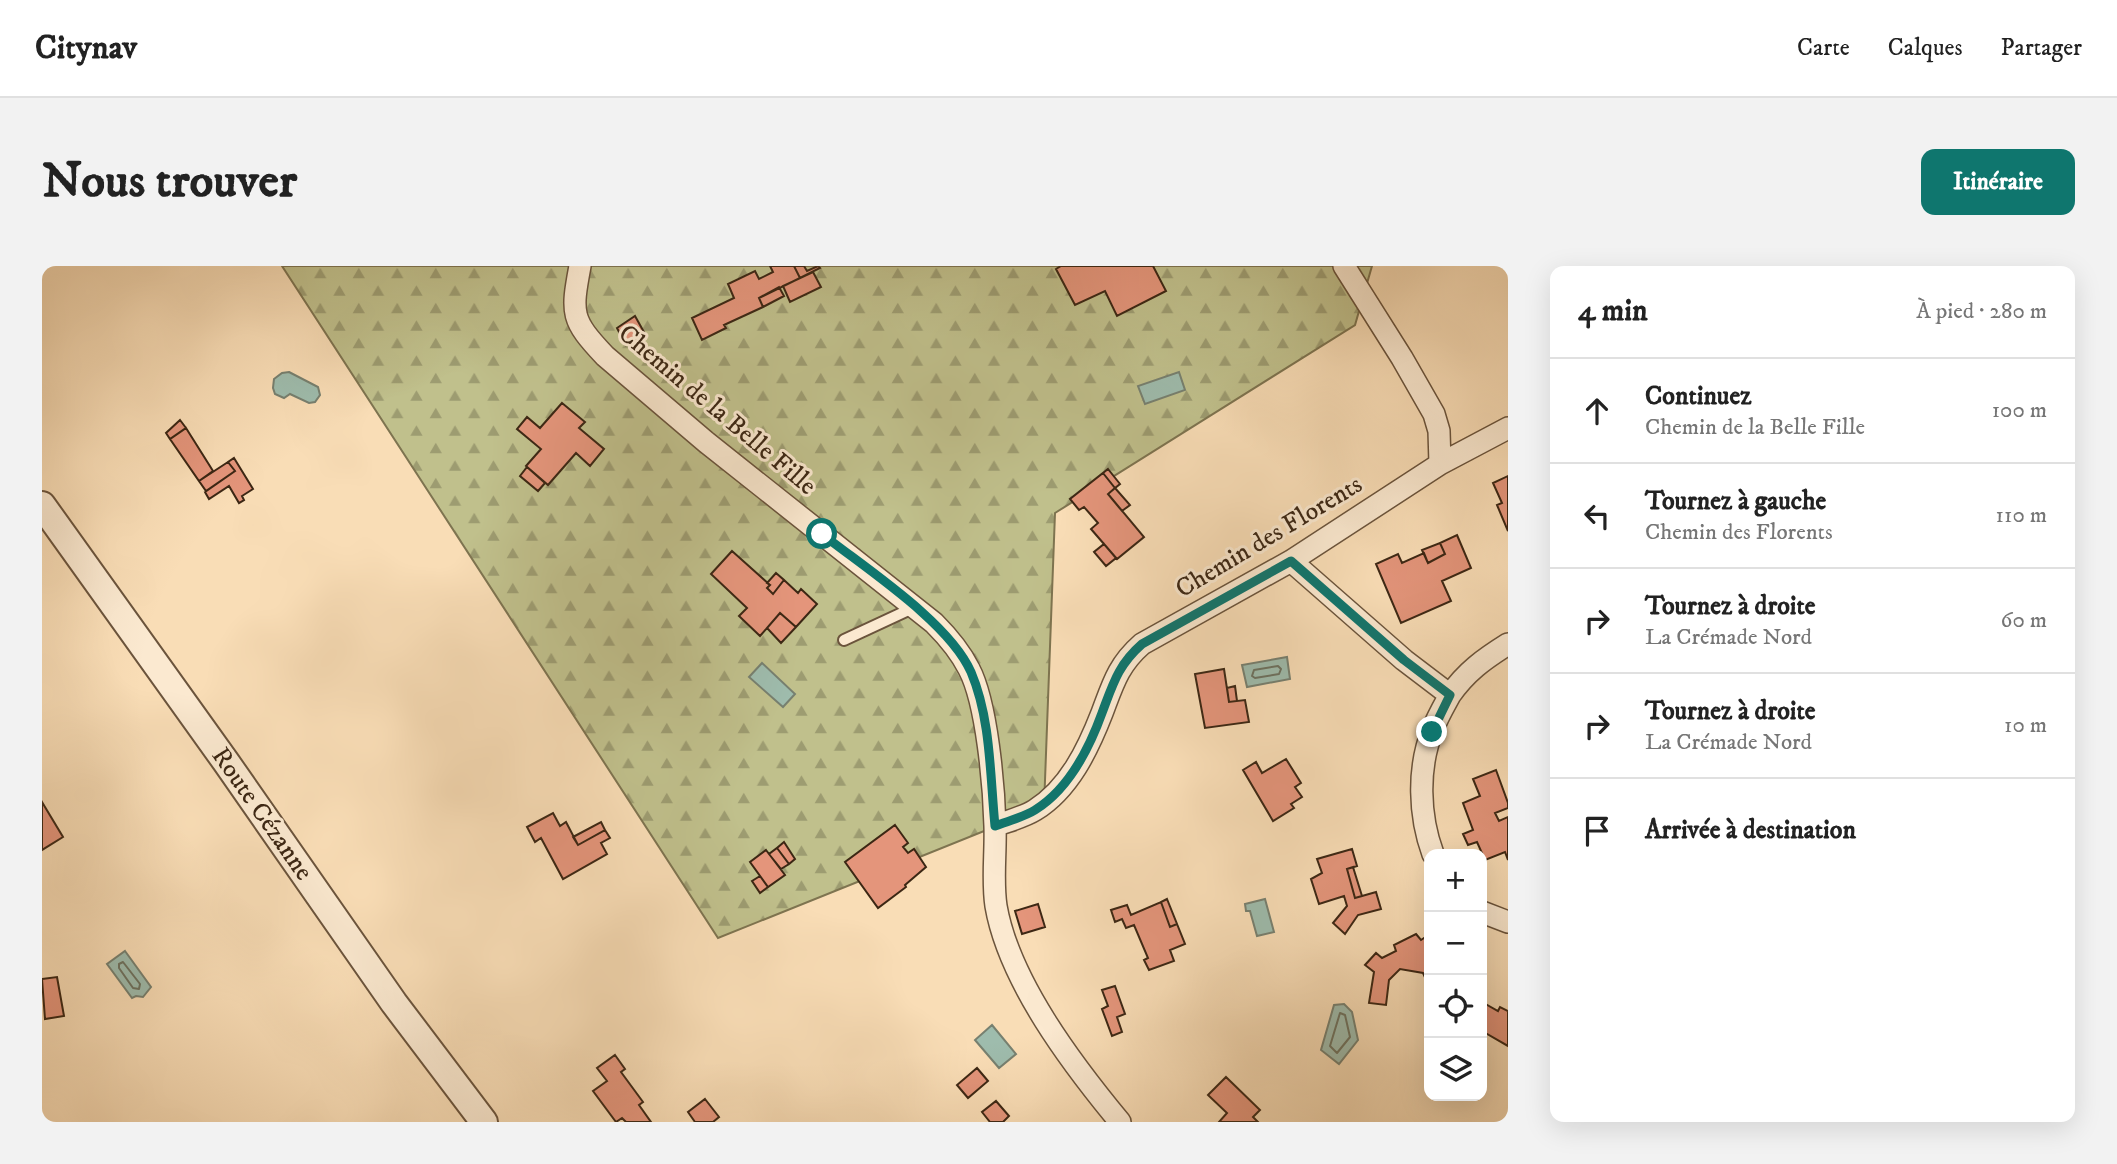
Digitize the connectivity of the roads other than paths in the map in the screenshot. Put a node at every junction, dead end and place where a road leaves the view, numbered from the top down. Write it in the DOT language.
graph roads {
  1 [pos="580,266"];
  2 [pos="1344,266"];
  3 [pos="1508,428"];
  4 [pos="1440,464"];
  5 [pos="42,505"];
  6 [pos="1291,561"];
  7 [pos="915,607"];
  8 [pos="844,640"];
  9 [pos="1508,644"];
  10 [pos="1450,695"];
  11 [pos="995,826"];
  12 [pos="1432,849"];
  13 [pos="1487,914"];
  14 [pos="1508,922"];
  15 [pos="484,1122"];
  16 [pos="1119,1122"];
  1 -- 7 [label="street, Chemin de la Belle Fille"];
  2 -- 4 [label="street"];
  3 -- 4 [label="street, Chemin des Florents"];
  4 -- 6 [label="street, Chemin des Florents"];
  5 -- 15 [label="street, Route Cézanne"];
  6 -- 10 [label="street"];
  6 -- 11 [label="street, Chemin des Florents"];
  7 -- 8 [label="lane"];
  7 -- 11 [label="street, Chemin de la Belle Fille"];
  9 -- 10 [label="street"];
  10 -- 12 [label="street"];
  11 -- 16 [label="street, Chemin de la Belle Fille"];
  13 -- 14 [label="street"];
}
